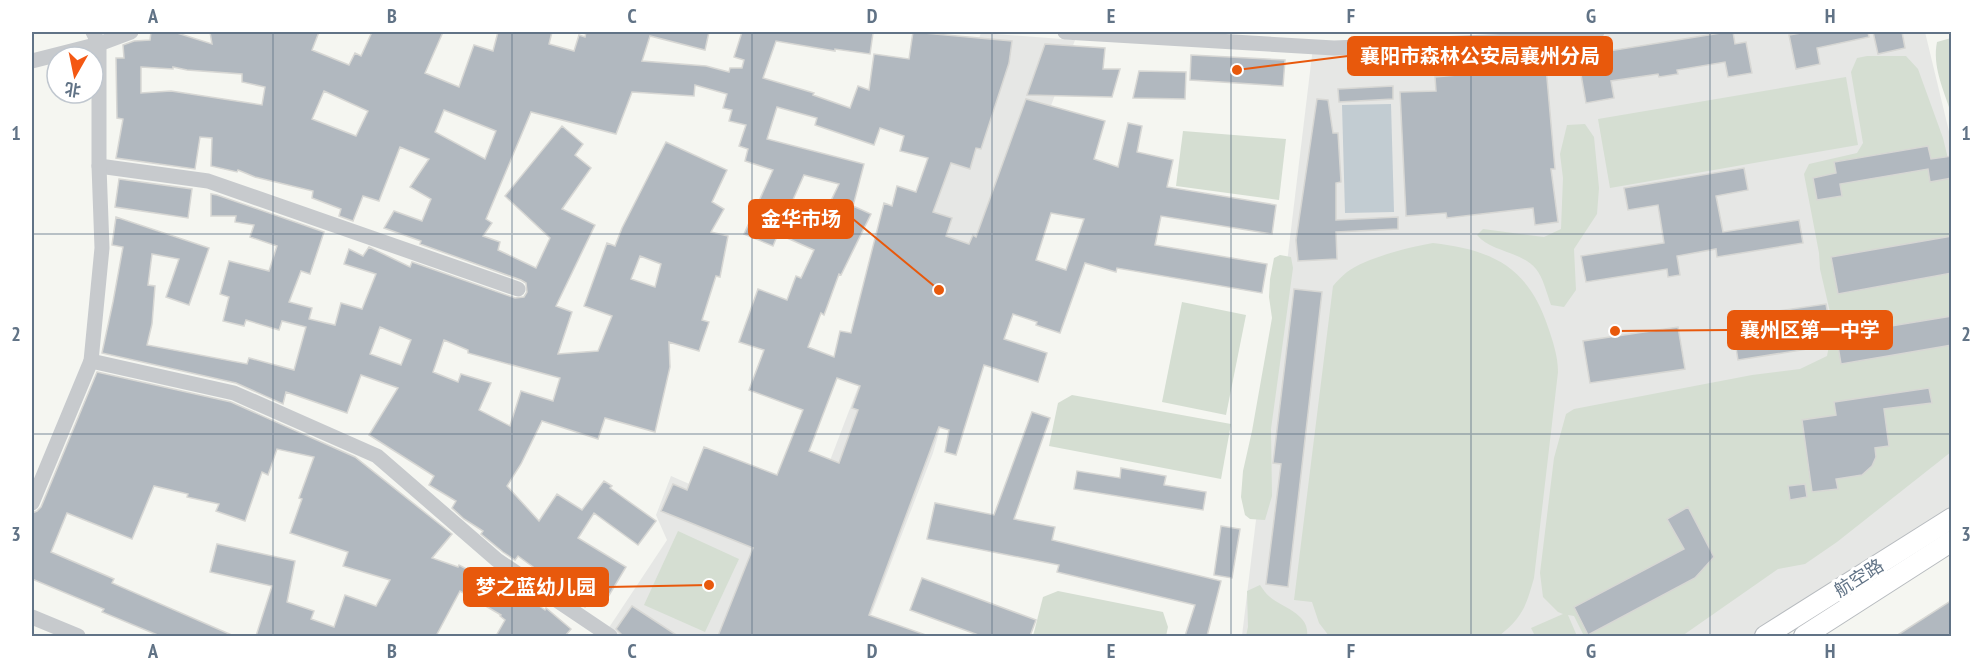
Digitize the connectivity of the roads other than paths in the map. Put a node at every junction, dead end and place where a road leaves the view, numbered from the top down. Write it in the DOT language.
graph roads {
  1 [pos="131,32"];
  2 [pos="1065,32"];
  3 [pos="1597,32"];
  4 [pos="96,38"];
  5 [pos="32,61"];
  6 [pos="99,166"];
  7 [pos="518,289"];
  8 [pos="91,361"];
  9 [pos="32,503"];
  10 [pos="1952,518"];
  11 [pos="1952,542"];
  12 [pos="32,617"];
  13 [pos="78,636"];
  14 [pos="610,636"];
  15 [pos="1765,636"];
  16 [pos="1804,636"];
  1 -- 4 [label="street"];
  2 -- 3 [label="street"];
  4 -- 5 [label="street"];
  4 -- 6 [label="street"];
  6 -- 7 [label="street"];
  6 -- 8 [label="street"];
  8 -- 9 [label="street"];
  8 -- 14 [label="street"];
  10 -- 15 [label="main road, 航空路"];
  11 -- 16 [label="main road, 航空路"];
  12 -- 13 [label="street"];
}
